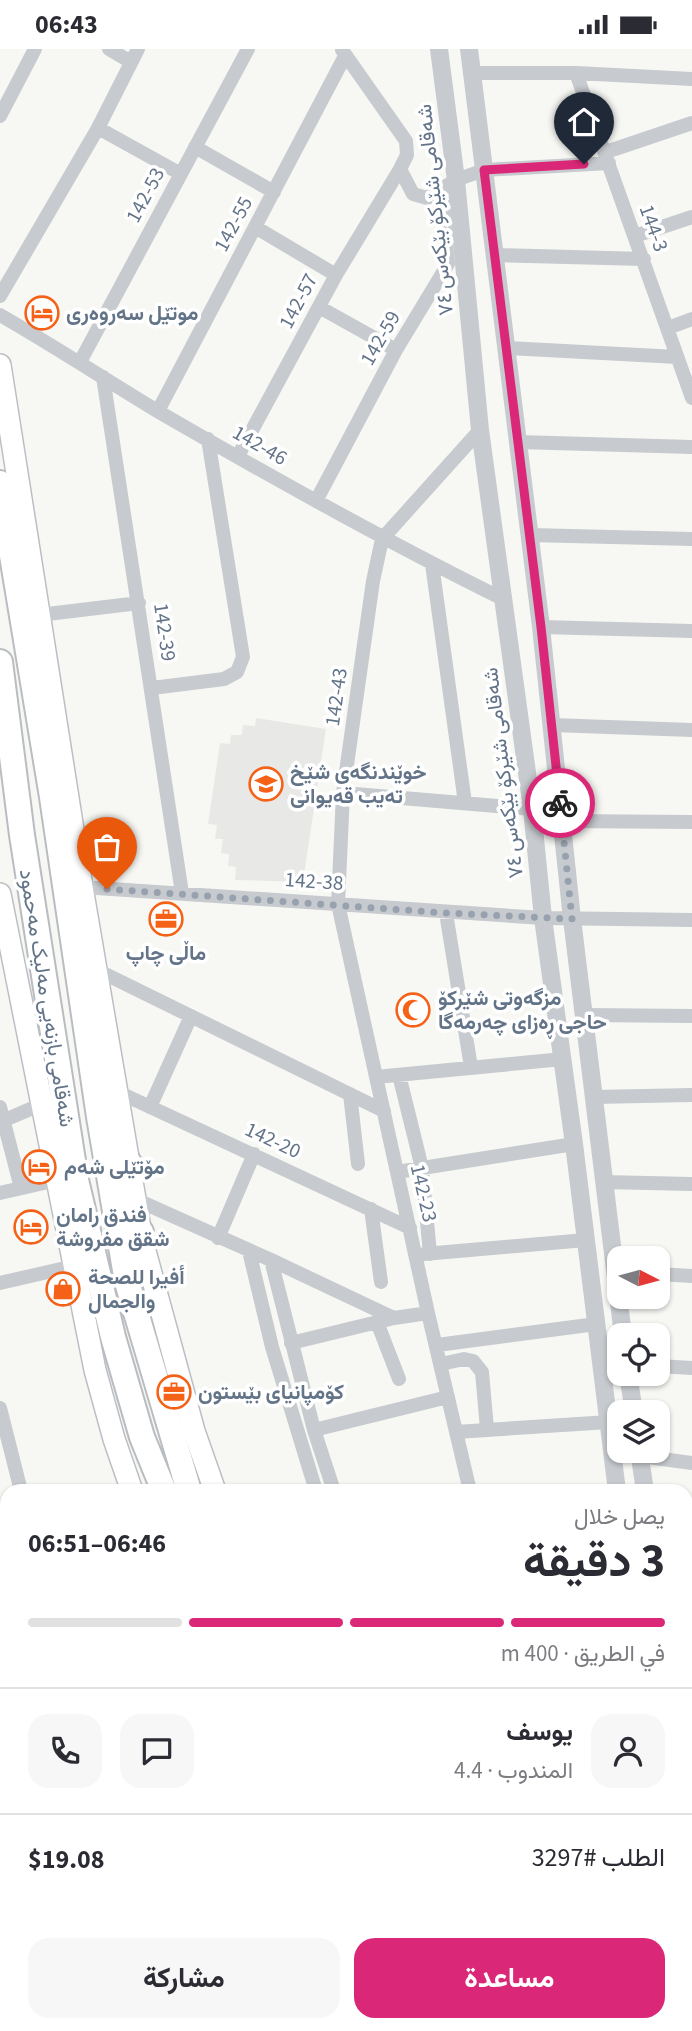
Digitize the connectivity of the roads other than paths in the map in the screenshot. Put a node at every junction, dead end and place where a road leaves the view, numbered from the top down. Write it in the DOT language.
graph roads {
  1 [pos="35,49"];
  2 [pos="109,49"];
  3 [pos="247,49"];
  4 [pos="439,49"];
  5 [pos="468,49"];
  6 [pos="343,52"];
  7 [pos="135,55"];
  8 [pos="472,73"];
  9 [pos="576,73"];
  10 [pos="692,79"];
  11 [pos="0,116"];
  12 [pos="692,123"];
  13 [pos="97,128"];
  14 [pos="195,147"];
  15 [pos="607,158"];
  16 [pos="400,169"];
  17 [pos="484,170"];
  18 [pos="181,174"];
  19 [pos="449,185"];
  20 [pos="274,192"];
  21 [pos="692,217"];
  22 [pos="255,227"];
  23 [pos="635,236"];
  24 [pos="494,255"];
  25 [pos="644,259"];
  26 [pos="336,275"];
  27 [pos="0,296"];
  28 [pos="319,307"];
  29 [pos="0,315"];
  30 [pos="692,319"];
  31 [pos="668,328"];
  32 [pos="506,348"];
  33 [pos="396,350"];
  34 [pos="677,356"];
  35 [pos="80,362"];
  36 [pos="0,365"];
  37 [pos="103,377"];
  38 [pos="692,398"];
  39 [pos="158,411"];
  40 [pos="480,430"];
  41 [pos="208,439"];
  42 [pos="518,442"];
  43 [pos="692,447"];
  44 [pos="238,456"];
  45 [pos="0,483"];
  46 [pos="316,501"];
  47 [pos="22,512"];
  48 [pos="530,535"];
  49 [pos="9,537"];
  50 [pos="382,539"];
  51 [pos="692,539"];
  52 [pos="432,564"];
  53 [pos="505,600"];
  54 [pos="139,603"];
  55 [pos="39,615"];
  56 [pos="541,627"];
  57 [pos="692,631"];
  58 [pos="0,662"];
  59 [pos="152,688"];
  60 [pos="552,725"];
  61 [pos="692,730"];
  62 [pos="343,793"];
  63 [pos="51,797"];
  64 [pos="17,802"];
  65 [pos="465,803"];
  66 [pos="532,809"];
  67 [pos="562,821"];
  68 [pos="692,822"];
  69 [pos="57,830"];
  70 [pos="22,835"];
  71 [pos="82,887"];
  72 [pos="182,893"];
  73 [pos="0,894"];
  74 [pos="338,904"];
  75 [pos="446,913"];
  76 [pos="543,918"];
  77 [pos="572,919"];
  78 [pos="692,919"];
  79 [pos="97,970"];
  80 [pos="585,1015"];
  81 [pos="191,1016"];
  82 [pos="692,1016"];
  83 [pos="563,1059"];
  84 [pos="471,1067"];
  85 [pos="399,1075"];
  86 [pos="376,1077"];
  87 [pos="118,1092"];
  88 [pos="350,1094"];
  89 [pos="692,1095"];
  90 [pos="594,1097"];
  91 [pos="42,1104"];
  92 [pos="150,1107"];
  93 [pos="384,1111"];
  94 [pos="66,1114"];
  95 [pos="1,1117"];
  96 [pos="99,1117"];
  97 [pos="574,1144"];
  98 [pos="254,1154"];
  99 [pos="358,1164"];
  100 [pos="131,1165"];
  101 [pos="422,1168"];
  102 [pos="397,1172"];
  103 [pos="56,1177"];
  104 [pos="603,1182"];
  105 [pos="692,1184"];
  106 [pos="21,1188"];
  107 [pos="0,1193"];
  108 [pos="137,1200"];
  109 [pos="371,1209"];
  110 [pos="410,1228"];
  111 [pos="141,1232"];
  112 [pos="68,1238"];
  113 [pos="218,1238"];
  114 [pos="586,1240"];
  115 [pos="613,1246"];
  116 [pos="249,1251"];
  117 [pos="423,1254"];
  118 [pos="271,1260"];
  119 [pos="85,1267"];
  120 [pos="670,1275"];
  121 [pos="692,1276"];
  122 [pos="127,1282"];
  123 [pos="381,1282"];
  124 [pos="0,1283"];
  125 [pos="428,1313"];
  126 [pos="394,1318"];
  127 [pos="377,1322"];
  128 [pos="596,1324"];
  129 [pos="292,1343"];
  130 [pos="437,1345"];
  131 [pos="441,1364"];
  132 [pos="670,1367"];
  133 [pos="692,1368"];
  134 [pos="156,1379"];
  135 [pos="399,1380"];
  136 [pos="448,1397"];
  137 [pos="607,1407"];
  138 [pos="0,1408"];
  139 [pos="607,1422"];
  140 [pos="487,1429"];
  141 [pos="314,1430"];
  142 [pos="456,1432"];
  143 [pos="142,1437"];
  144 [pos="670,1459"];
  145 [pos="614,1463"];
  146 [pos="640,1463"];
  147 [pos="692,1463"];
  148 [pos="19,1484"];
  149 [pos="130,1484"];
  150 [pos="153,1484"];
  151 [pos="161,1484"];
  152 [pos="187,1484"];
  153 [pos="203,1484"];
  154 [pos="213,1484"];
  155 [pos="314,1484"];
  156 [pos="332,1484"];
  157 [pos="466,1484"];
  158 [pos="616,1484"];
  159 [pos="644,1484"];
  1 -- 11 [label="street"];
  2 -- 7 [label="street"];
  3 -- 14 [label="street, 142-53"];
  4 -- 19 [label="street, شەقامی شێرکۆ بێکەس ٧٤"];
  5 -- 8 [label="street"];
  6 -- 16 [label="street"];
  6 -- 20 [label="street, 142-55"];
  7 -- 13 [label="street"];
  8 -- 9 [label="street"];
  8 -- 17 [label="street"];
  9 -- 10 [label="street"];
  9 -- 15 [label="street, 144-3"];
  12 -- 15 [label="street"];
  13 -- 18 [label="street"];
  13 -- 27 [label="street"];
  14 -- 18 [label="street, 142-53"];
  14 -- 20 [label="street"];
  15 -- 17 [label="street"];
  15 -- 23 [label="street, 144-3"];
  16 -- 19 [label="street"];
  16 -- 26 [label="street, 142-57"];
  17 -- 19 [label="street"];
  17 -- 24 [label="street"];
  18 -- 35 [label="street, 142-53"];
  19 -- 33 [label="street, 142-59"];
  19 -- 40 [label="street, شەقامی شێرکۆ بێکەس ٧٤"];
  20 -- 22 [label="street, 142-55"];
  21 -- 23 [label="street"];
  22 -- 26 [label="street"];
  22 -- 39 [label="street, 142-55"];
  23 -- 25 [label="street, 144-3"];
  24 -- 25 [label="street"];
  24 -- 32 [label="street"];
  25 -- 31 [label="street, 144-3"];
  26 -- 28 [label="street, 142-57"];
  28 -- 33 [label="street"];
  28 -- 44 [label="street, 142-57"];
  29 -- 35 [label="street, 142-46"];
  30 -- 31 [label="street"];
  31 -- 34 [label="street, 144-3"];
  32 -- 34 [label="street"];
  32 -- 42 [label="street"];
  33 -- 46 [label="street, 142-59"];
  34 -- 38 [label="street, 144-3"];
  35 -- 37 [label="street, 142-46"];
  36 -- 47 [label="main road"];
  37 -- 39 [label="street, 142-46"];
  37 -- 54 [label="street, 142-39"];
  39 -- 41 [label="street, 142-46"];
  40 -- 50 [label="street"];
  40 -- 53 [label="street, شەقامی شێرکۆ بێکەس ٧٤"];
  41 -- 44 [label="street, 142-46"];
  41 -- 59 [label="street"];
  42 -- 43 [label="street"];
  42 -- 48 [label="street"];
  44 -- 46 [label="street, 142-46"];
  45 -- 49 [label="highway, شەقامی بازنەیی مەلیک مەحمود"];
  46 -- 50 [label="street, 142-46"];
  47 -- 49 [label="highway"];
  47 -- 55 [label="main road"];
  48 -- 51 [label="street"];
  48 -- 56 [label="street"];
  49 -- 63 [label="highway, شەقامی بازنەیی مەلیک مەحمود"];
  50 -- 52 [label="street, 142-46"];
  50 -- 62 [label="street, 142-43"];
  52 -- 53 [label="street, 142-46"];
  52 -- 65 [label="street"];
  53 -- 66 [label="street, شەقامی شێرکۆ بێکەس ٧٤"];
  54 -- 55 [label="street"];
  54 -- 59 [label="street, 142-39"];
  55 -- 71 [label="main road"];
  56 -- 57 [label="street"];
  56 -- 60 [label="street"];
  58 -- 64 [label="highway, شەقامی بازنەیی مەلیک مەحمود"];
  59 -- 72 [label="street, 142-39"];
  60 -- 61 [label="street"];
  60 -- 67 [label="street"];
  62 -- 65 [label="street"];
  62 -- 74 [label="street, 142-43"];
  63 -- 64 [label="highway"];
  63 -- 69 [label="highway, شەقامی بازنەیی مەلیک مەحمود"];
  64 -- 70 [label="highway, شەقامی بازنەیی مەلیک مەحمود"];
  65 -- 66 [label="street"];
  66 -- 76 [label="street, شەقامی شێرکۆ بێکەس ٧٤"];
  67 -- 68 [label="street"];
  67 -- 77 [label="street"];
  69 -- 70 [label="highway"];
  69 -- 96 [label="highway, شەقامی بازنەیی مەلیک مەحمود"];
  70 -- 94 [label="highway, شەقامی بازنەیی مەلیک مەحمود"];
  71 -- 72 [label="street, 142-38"];
  71 -- 79 [label="main road"];
  72 -- 74 [label="street, 142-38"];
  73 -- 91 [label="main road"];
  74 -- 75 [label="street, 142-38"];
  74 -- 86 [label="street, 142-23"];
  75 -- 76 [label="street, 142-38"];
  75 -- 84 [label="street"];
  76 -- 77 [label="street, 142-38"];
  76 -- 83 [label="street, شەقامی شێرکۆ بێکەس ٧٤"];
  77 -- 78 [label="street, 142-38"];
  77 -- 80 [label="street"];
  79 -- 81 [label="street"];
  79 -- 87 [label="main road"];
  80 -- 82 [label="street"];
  80 -- 90 [label="street"];
  81 -- 88 [label="street"];
  81 -- 92 [label="street"];
  83 -- 84 [label="street"];
  83 -- 97 [label="street, شەقامی شێرکۆ بێکەس ٧٤"];
  84 -- 85 [label="street"];
  85 -- 86 [label="street"];
  85 -- 101 [label="street"];
  86 -- 93 [label="street, 142-23"];
  87 -- 92 [label="street, 142-20"];
  87 -- 100 [label="main road"];
  88 -- 93 [label="street"];
  88 -- 99 [label="street"];
  89 -- 90 [label="street"];
  90 -- 104 [label="street"];
  91 -- 95 [label="street"];
  91 -- 103 [label="main road"];
  92 -- 98 [label="street, 142-20"];
  93 -- 102 [label="street, 142-23"];
  94 -- 103 [label="highway"];
  94 -- 119 [label="highway, شەقامی بازنەیی مەلیک مەحمود"];
  95 -- 106 [label="street"];
  96 -- 100 [label="highway"];
  96 -- 122 [label="highway, شەقامی بازنەیی مەلیک مەحمود"];
  97 -- 101 [label="street"];
  97 -- 114 [label="street, شەقامی شێرکۆ بێکەس ٧٤"];
  98 -- 109 [label="street, 142-20"];
  98 -- 113 [label="street"];
  100 -- 108 [label="main road"];
  101 -- 102 [label="street"];
  101 -- 117 [label="street"];
  102 -- 110 [label="street, 142-23"];
  103 -- 106 [label="street"];
  103 -- 112 [label="main road"];
  104 -- 105 [label="street"];
  104 -- 115 [label="street"];
  106 -- 107 [label="street"];
  108 -- 111 [label="main road"];
  108 -- 113 [label="street"];
  109 -- 110 [label="street, 142-20"];
  109 -- 123 [label="street"];
  110 -- 117 [label="street, 142-23"];
  111 -- 122 [label="highway"];
  111 -- 154 [label="main road"];
  112 -- 119 [label="highway"];
  113 -- 116 [label="street"];
  114 -- 117 [label="street"];
  114 -- 128 [label="street, شەقامی شێرکۆ بێکەس ٧٤"];
  116 -- 118 [label="street"];
  116 -- 155 [label="street"];
  117 -- 125 [label="street, 142-23"];
  118 -- 126 [label="street"];
  118 -- 129 [label="street"];
  119 -- 124 [label="street"];
  119 -- 143 [label="highway, شەقامی بازنەیی مەلیک مەحمود"];
  119 -- 149 [label="main road"];
  120 -- 121 [label="street"];
  122 -- 134 [label="highway, شەقامی بازنەیی مەلیک مەحمود"];
  125 -- 126 [label="street"];
  125 -- 130 [label="street, 142-23"];
  126 -- 127 [label="street"];
  127 -- 129 [label="street"];
  127 -- 135 [label="street"];
  128 -- 130 [label="street"];
  128 -- 137 [label="street, شەقامی شێرکۆ بێکەس ٧٤"];
  129 -- 141 [label="street"];
  130 -- 131 [label="street, 142-23"];
  131 -- 136 [label="street, 142-23"];
  131 -- 140 [label="street"];
  132 -- 133 [label="street"];
  134 -- 152 [label="highway, شەقامی بازنەیی مەلیک مەحمود"];
  134 -- 153 [label="highway"];
  136 -- 141 [label="street"];
  136 -- 142 [label="street, 142-23"];
  138 -- 148 [label="street"];
  139 -- 140 [label="street"];
  140 -- 142 [label="street"];
  141 -- 156 [label="street"];
  142 -- 157 [label="street, 142-23"];
  143 -- 150 [label="highway"];
  143 -- 151 [label="highway, شەقامی بازنەیی مەلیک مەحمود"];
  144 -- 147 [label="street"];
  145 -- 158 [label="street, شەقامی شێرکۆ بێکەس ٧٤"];
  146 -- 159 [label="street"];
}
